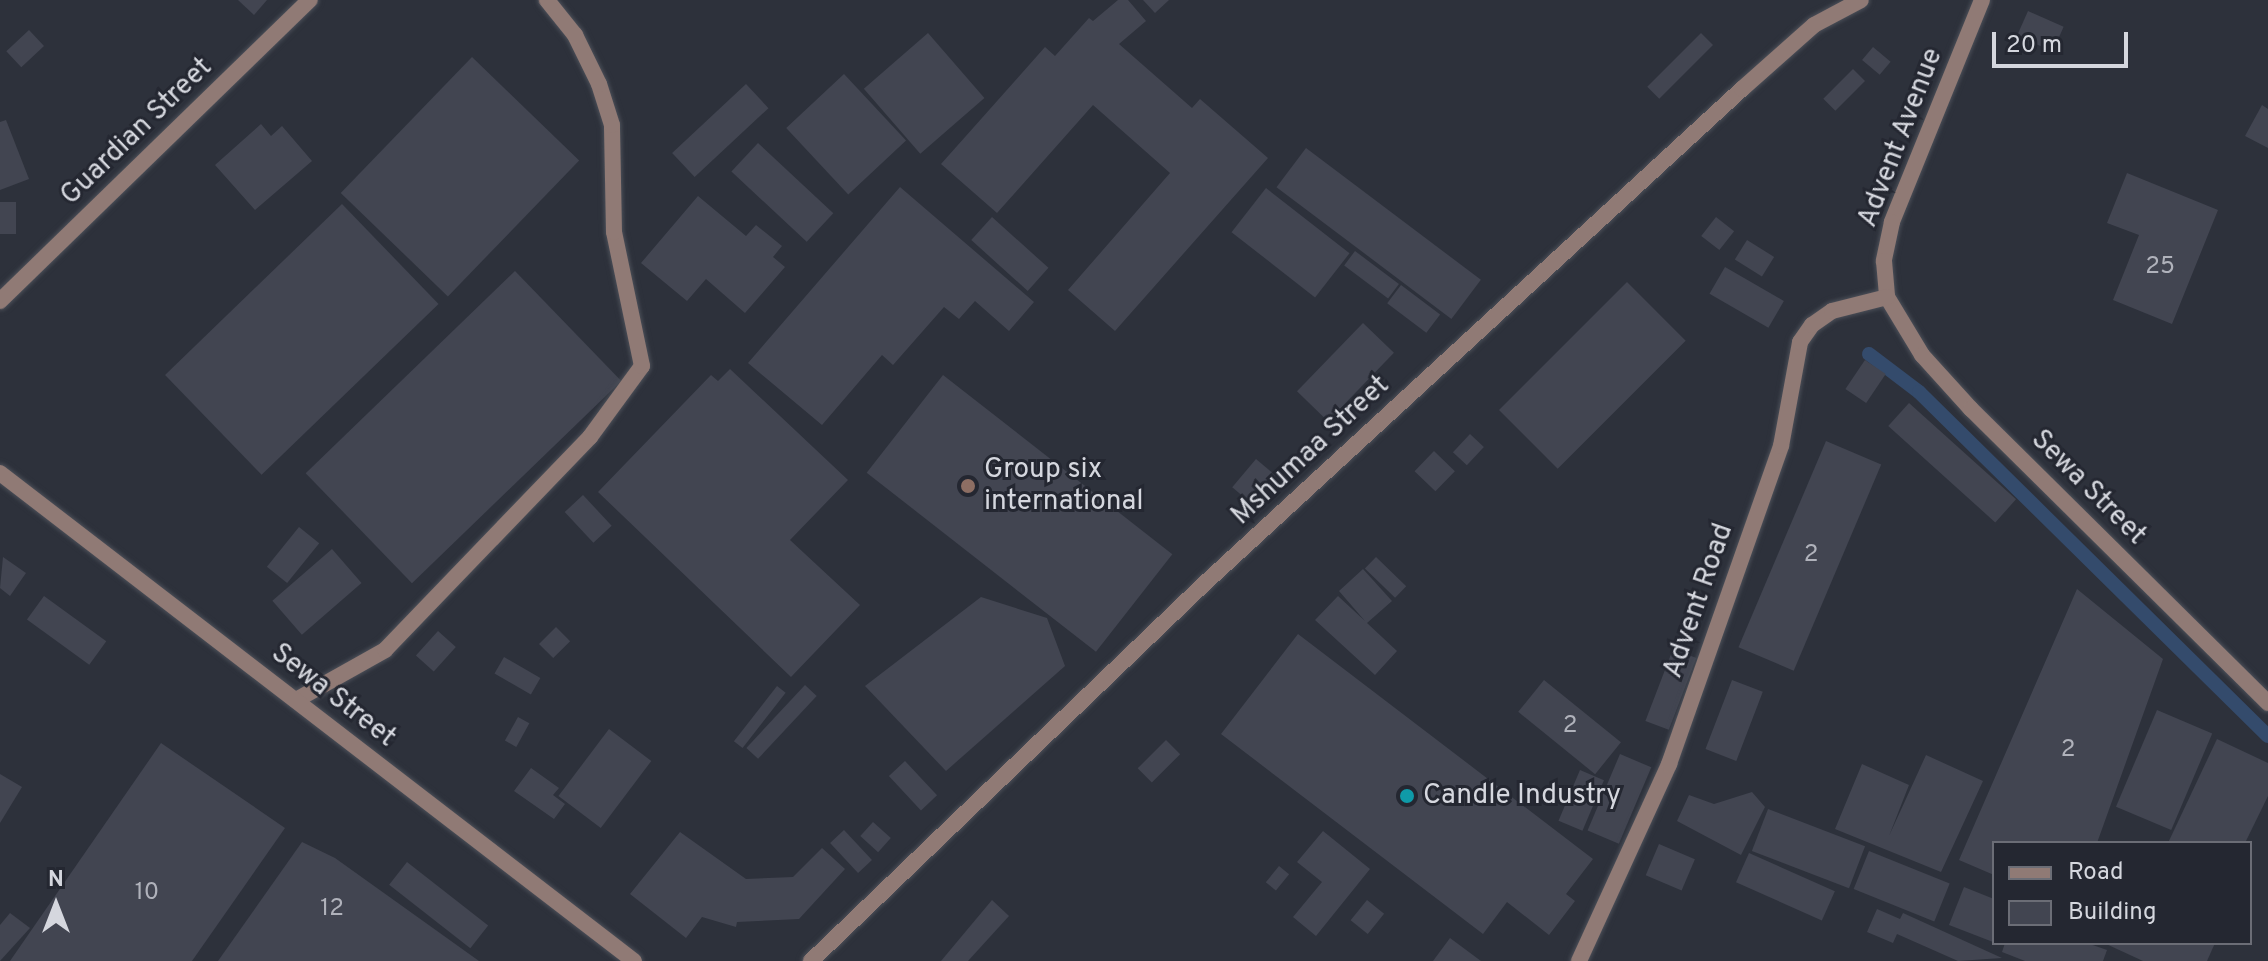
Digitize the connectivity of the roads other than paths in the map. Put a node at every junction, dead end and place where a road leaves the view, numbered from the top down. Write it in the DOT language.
graph roads {
  1 [pos="310,0"];
  2 [pos="547,0"];
  3 [pos="1982,0"];
  4 [pos="1854,1"];
  5 [pos="1887,297"];
  6 [pos="0,301"];
  7 [pos="0,473"];
  8 [pos="296,700"];
  9 [pos="2268,703"];
  10 [pos="634,961"];
  11 [pos="811,961"];
  12 [pos="1579,961"];
  1 -- 6 [label="street, Guardian Street"];
  2 -- 8 [label="street"];
  3 -- 5 [label="street, Advent Avenue"];
  4 -- 11 [label="street, Mshumaa Street"];
  5 -- 9 [label="street, Sewa Street"];
  5 -- 12 [label="street, Advent Road"];
  7 -- 8 [label="street, Sewa Street"];
  8 -- 10 [label="street, Sewa Street"];
}
